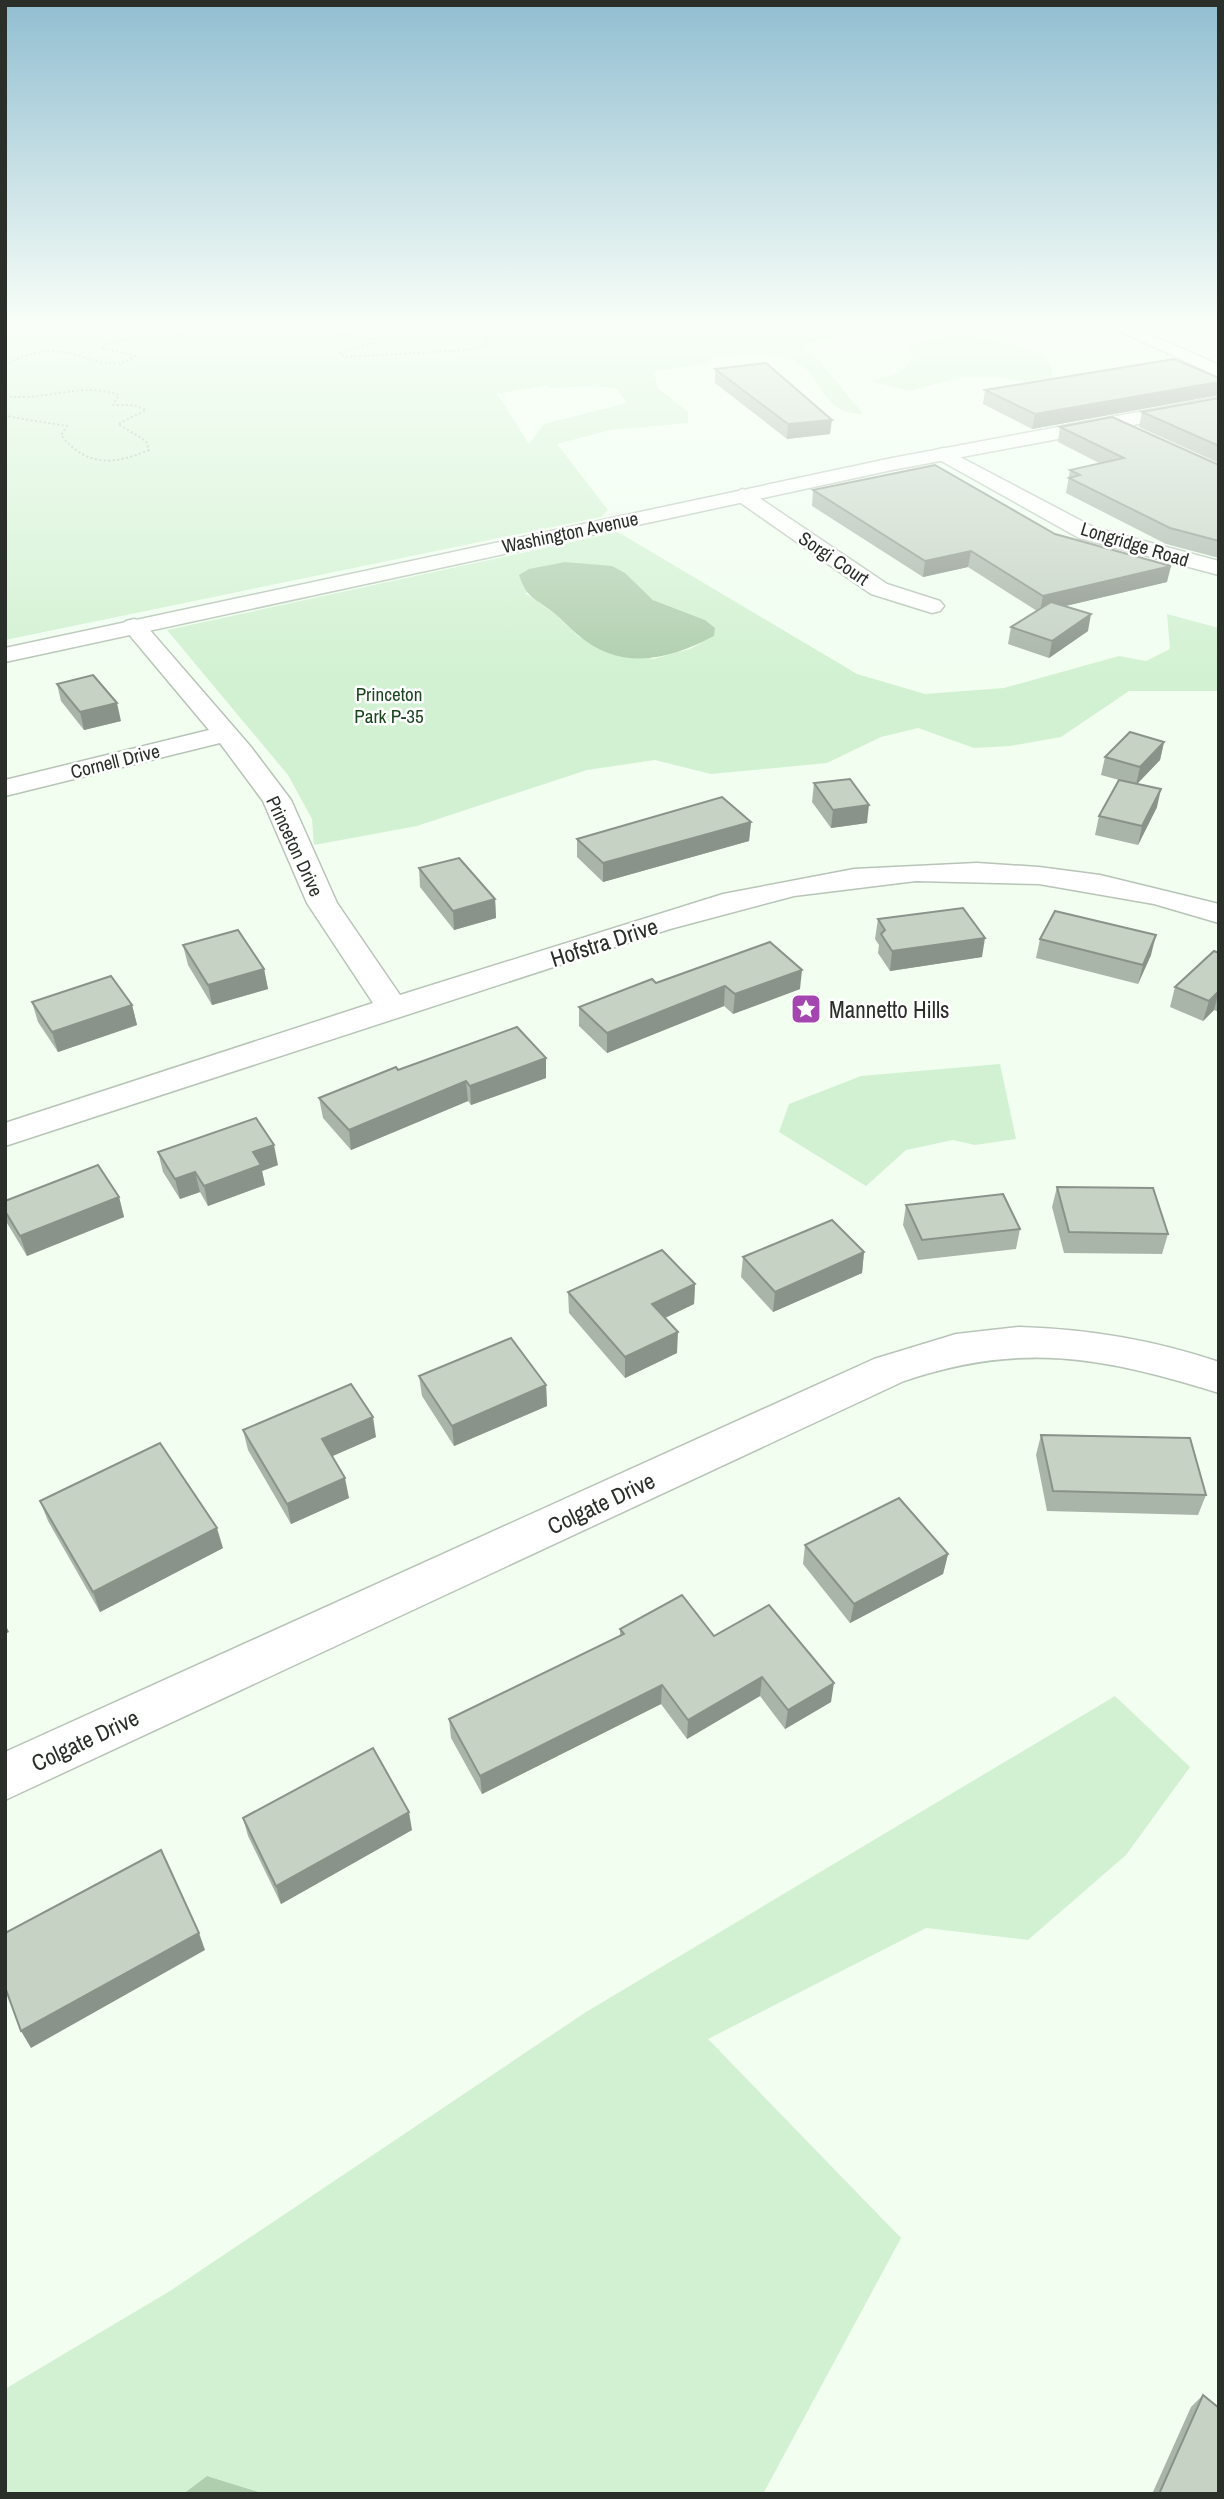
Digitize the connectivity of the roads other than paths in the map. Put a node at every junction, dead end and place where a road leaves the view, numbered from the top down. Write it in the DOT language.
graph roads {
  1 [pos="999,444"];
  2 [pos="943,454"];
  3 [pos="742,495"];
  4 [pos="1219,568"];
  5 [pos="932,606"];
  6 [pos="134,626"];
  7 [pos="5,655"];
  8 [pos="225,734"];
  9 [pos="5,788"];
  10 [pos="1217,911"];
  11 [pos="393,1009"];
  12 [pos="5,1135"];
  13 [pos="1219,1378"];
  14 [pos="5,1777"];
  1 -- 2 [label="street, Washington Avenue"];
  2 -- 3 [label="street, Washington Avenue"];
  2 -- 4 [label="street, Longridge Road"];
  3 -- 5 [label="street, Sorgi Court"];
  3 -- 6 [label="street, Washington Avenue"];
  6 -- 7 [label="street, Washington Avenue"];
  6 -- 8 [label="street, Princeton Drive"];
  8 -- 9 [label="street, Cornell Drive"];
  8 -- 11 [label="street, Princeton Drive"];
  10 -- 11 [label="street, Hofstra Drive"];
  11 -- 12 [label="street, Hofstra Drive"];
  13 -- 14 [label="street, Colgate Drive"];
}
